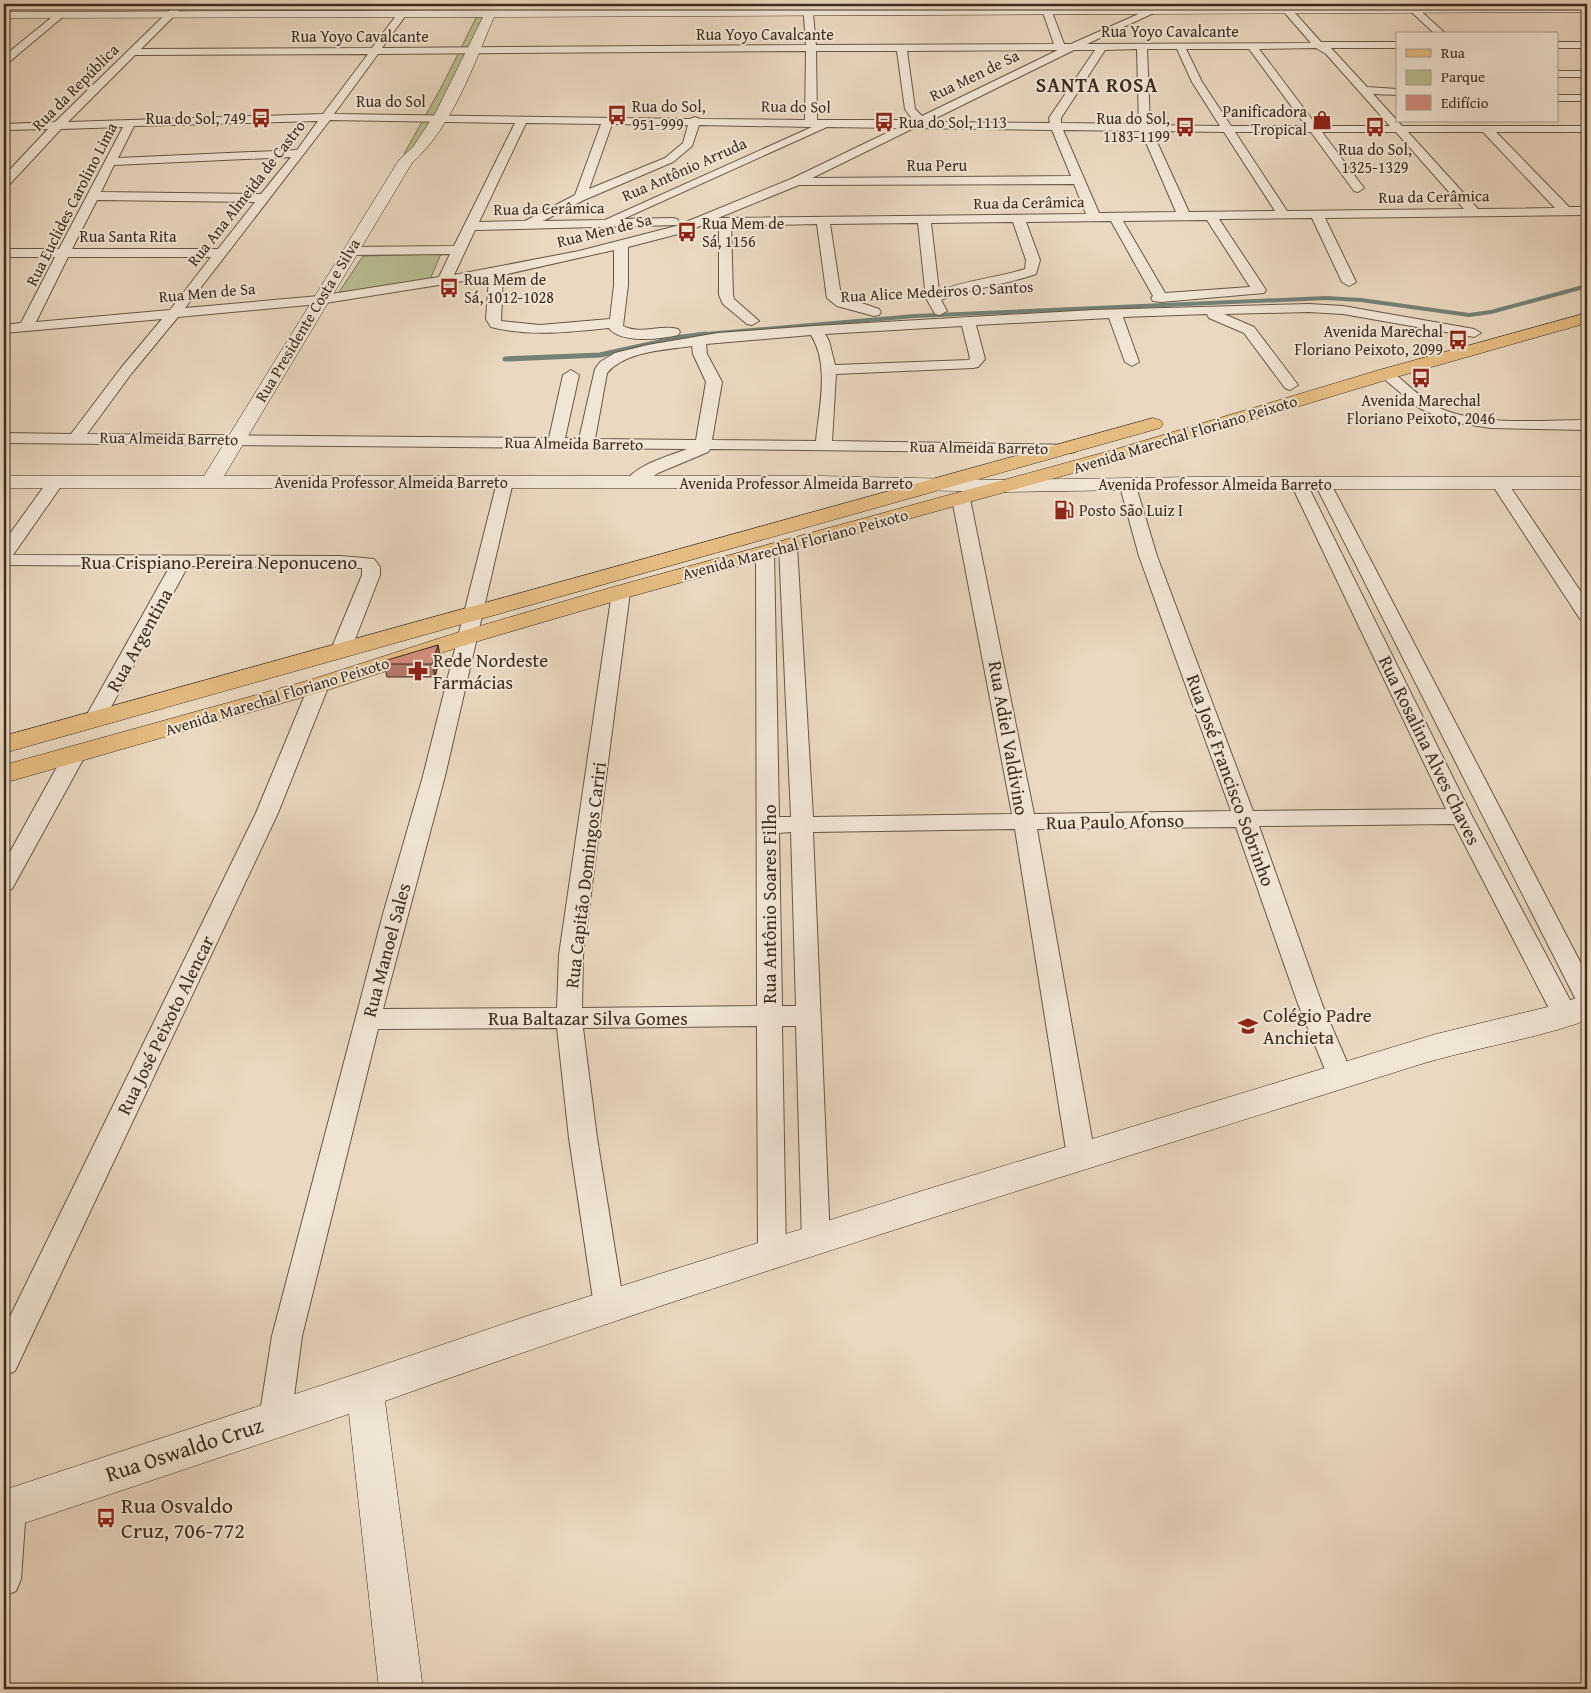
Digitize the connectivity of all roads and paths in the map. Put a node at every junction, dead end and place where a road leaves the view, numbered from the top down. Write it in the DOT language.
graph roads {
  1 [pos="181,4"];
  2 [pos="1168,4"];
  3 [pos="1506,7"];
  4 [pos="1422,9"];
  5 [pos="1587,9"];
  6 [pos="1048,10"];
  7 [pos="1293,10"];
  8 [pos="808,11"];
  9 [pos="1147,13"];
  10 [pos="1587,13"];
  11 [pos="795,14"];
  12 [pos="169,16"];
  13 [pos="400,16"];
  14 [pos="480,16"];
  15 [pos="4,17"];
  16 [pos="58,17"];
  17 [pos="1439,32"];
  18 [pos="1451,32"];
  19 [pos="1396,45"];
  20 [pos="1558,45"];
  21 [pos="1587,45"];
  22 [pos="1180,46"];
  23 [pos="1252,46"];
  24 [pos="1319,46"];
  25 [pos="1060,47"];
  26 [pos="1072,47"];
  27 [pos="1102,47"];
  28 [pos="1142,47"];
  29 [pos="811,49"];
  30 [pos="902,49"];
  31 [pos="1330,49"];
  32 [pos="474,50"];
  33 [pos="374,51"];
  34 [pos="132,52"];
  35 [pos="455,55"];
  36 [pos="4,61"];
  37 [pos="1558,74"];
  38 [pos="1587,74"];
  39 [pos="1366,90"];
  40 [pos="1396,92"];
  41 [pos="1558,98"];
  42 [pos="1587,98"];
  43 [pos="431,102"];
  44 [pos="327,117"];
  45 [pos="422,118"];
  46 [pos="438,118"];
  47 [pos="523,118"];
  48 [pos="608,120"];
  49 [pos="695,120"];
  50 [pos="130,123"];
  51 [pos="811,123"];
  52 [pos="829,123"];
  53 [pos="916,123"];
  54 [pos="1547,125"];
  55 [pos="57,126"];
  56 [pos="1056,126"];
  57 [pos="4,127"];
  58 [pos="1146,128"];
  59 [pos="1228,129"];
  60 [pos="1402,129"];
  61 [pos="1486,129"];
  62 [pos="1563,129"];
  63 [pos="1587,129"];
  64 [pos="1313,130"];
  65 [pos="1581,142"];
  66 [pos="300,153"];
  67 [pos="406,160"];
  68 [pos="110,162"];
  69 [pos="1079,180"];
  70 [pos="795,182"];
  71 [pos="4,184"];
  72 [pos="1358,188"];
  73 [pos="93,196"];
  74 [pos="580,197"];
  75 [pos="264,198"];
  76 [pos="1564,210"];
  77 [pos="1587,211"];
  78 [pos="1474,212"];
  79 [pos="1282,213"];
  80 [pos="1316,213"];
  81 [pos="1210,215"];
  82 [pos="1184,216"];
  83 [pos="1094,217"];
  84 [pos="1114,217"];
  85 [pos="1018,218"];
  86 [pos="924,219"];
  87 [pos="823,221"];
  88 [pos="699,222"];
  89 [pos="725,222"];
  90 [pos="604,223"];
  91 [pos="524,225"];
  92 [pos="472,226"];
  93 [pos="621,244"];
  94 [pos="459,250"];
  95 [pos="349,251"];
  96 [pos="4,253"];
  97 [pos="64,253"];
  98 [pos="222,253"];
  99 [pos="559,259"];
  100 [pos="496,272"];
  101 [pos="444,280"];
  102 [pos="1349,282"];
  103 [pos="1161,298"];
  104 [pos="320,300"];
  105 [pos="1068,302"];
  106 [pos="1587,303"];
  107 [pos="957,307"];
  108 [pos="920,310"];
  109 [pos="893,311"];
  110 [pos="175,312"];
  111 [pos="874,312"];
  112 [pos="940,312"];
  113 [pos="1198,312"];
  114 [pos="1115,314"];
  115 [pos="1587,318"];
  116 [pos="752,321"];
  117 [pos="968,321"];
  118 [pos="617,326"];
  119 [pos="26,327"];
  120 [pos="4,329"];
  121 [pos="815,330"];
  122 [pos="1474,333"];
  123 [pos="699,341"];
  124 [pos="1132,362"];
  125 [pos="828,370"];
  126 [pos="1386,374"];
  127 [pos="571,375"];
  128 [pos="1290,385"];
  129 [pos="1587,425"];
  130 [pos="77,437"];
  131 [pos="4,438"];
  132 [pos="236,439"];
  133 [pos="556,442"];
  134 [pos="586,443"];
  135 [pos="704,444"];
  136 [pos="824,445"];
  137 [pos="1071,448"];
  138 [pos="211,481"];
  139 [pos="4,482"];
  140 [pos="56,482"];
  141 [pos="505,482"];
  142 [pos="632,483"];
  143 [pos="936,483"];
  144 [pos="1499,483"];
  145 [pos="1587,483"];
  146 [pos="1127,484"];
  147 [pos="1299,484"];
  148 [pos="1323,484"];
  149 [pos="1006,486"];
  150 [pos="961,499"];
  151 [pos="788,546"];
  152 [pos="765,552"];
  153 [pos="4,554"];
  154 [pos="4,560"];
  155 [pos="181,562"];
  156 [pos="620,592"];
  157 [pos="473,613"];
  158 [pos="1587,615"];
  159 [pos="468,637"];
  160 [pos="340,652"];
  161 [pos="319,685"];
  162 [pos="95,718"];
  163 [pos="4,745"];
  164 [pos="74,756"];
  165 [pos="4,774"];
  166 [pos="1462,816"];
  167 [pos="1244,819"];
  168 [pos="1024,822"];
  169 [pos="769,825"];
  170 [pos="802,825"];
  171 [pos="4,883"];
  172 [pos="1580,1006"];
  173 [pos="809,1016"];
  174 [pos="770,1017"];
  175 [pos="570,1018"];
  176 [pos="368,1019"];
  177 [pos="1340,1076"];
  178 [pos="1081,1156"];
  179 [pos="816,1241"];
  180 [pos="772,1256"];
  181 [pos="609,1306"];
  182 [pos="4,1362"];
  183 [pos="365,1390"];
  184 [pos="275,1419"];
  185 [pos="7,1509"];
  186 [pos="4,1579"];
  187 [pos="401,1689"];
  1 -- 12 [label="street, Rua da República"];
  2 -- 9 [label="street, Rua Men de Sa"];
  3 -- 4 [label="street"];
  3 -- 5 [label="street"];
  4 -- 7 [label="street"];
  4 -- 10 [label="street"];
  4 -- 17 [label="street"];
  4 -- 18 [label="street"];
  6 -- 8 [label="street"];
  6 -- 9 [label="street"];
  6 -- 25 [label="street"];
  7 -- 9 [label="street"];
  7 -- 24 [label="street"];
  7 -- 31 [label="street"];
  8 -- 11 [label="street"];
  8 -- 29 [label="street"];
  9 -- 26 [label="street, Rua Men de Sa"];
  11 -- 14 [label="street"];
  12 -- 13 [label="street"];
  12 -- 16 [label="street"];
  12 -- 34 [label="street, Rua da República"];
  13 -- 14 [label="street"];
  13 -- 33 [label="street, Rua Ana Almeida de Castro"];
  14 -- 32 [label="street, Rua Presidente Costa e Silva"];
  14 -- 35 [label="street"];
  15 -- 16 [label="street"];
  16 -- 36 [label="street"];
  19 -- 31 [label="street"];
  20 -- 21 [label="street"];
  22 -- 23 [label="street, Rua Yoyo Cavalcante"];
  22 -- 28 [label="street, Rua Yoyo Cavalcante"];
  22 -- 59 [label="street"];
  23 -- 24 [label="street, Rua Yoyo Cavalcante"];
  23 -- 64 [label="street"];
  24 -- 31 [label="street"];
  25 -- 26 [label="street, Rua Yoyo Cavalcante"];
  25 -- 30 [label="street, Rua Yoyo Cavalcante"];
  26 -- 27 [label="street, Rua Yoyo Cavalcante"];
  26 -- 53 [label="street, Rua Men de Sa"];
  27 -- 28 [label="street, Rua Yoyo Cavalcante"];
  27 -- 56 [label="street"];
  28 -- 58 [label="street"];
  29 -- 30 [label="street, Rua Yoyo Cavalcante"];
  29 -- 32 [label="street, Rua Yoyo Cavalcante"];
  29 -- 51 [label="street"];
  30 -- 53 [label="street"];
  31 -- 39 [label="street"];
  32 -- 35 [label="street, Rua Yoyo Cavalcante"];
  32 -- 46 [label="street, Rua Presidente Costa e Silva"];
  33 -- 34 [label="street, Rua Yoyo Cavalcante"];
  33 -- 35 [label="street, Rua Yoyo Cavalcante"];
  33 -- 44 [label="street, Rua Ana Almeida de Castro"];
  34 -- 55 [label="street, Rua da República"];
  37 -- 38 [label="street"];
  39 -- 40 [label="street"];
  39 -- 60 [label="street"];
  41 -- 42 [label="street"];
  43 -- 45 [label="street, Rua Presidente Costa e Silva"];
  44 -- 45 [label="street, Rua do Sol"];
  44 -- 50 [label="street, Rua do Sol"];
  44 -- 66 [label="street, Rua Ana Almeida de Castro"];
  45 -- 46 [label="street, Rua do Sol"];
  45 -- 67 [label="street, Rua Presidente Costa e Silva"];
  46 -- 47 [label="street, Rua do Sol"];
  46 -- 67 [label="street, Rua Presidente Costa e Silva"];
  47 -- 48 [label="street, Rua do Sol"];
  47 -- 92 [label="street"];
  48 -- 49 [label="street, Rua do Sol"];
  48 -- 74 [label="street"];
  49 -- 51 [label="street, Rua do Sol"];
  49 -- 74 [label="street"];
  50 -- 55 [label="street, Rua do Sol"];
  50 -- 68 [label="street, Rua Euclides Carolino Lima"];
  51 -- 52 [label="street, Rua do Sol"];
  52 -- 53 [label="street, Rua do Sol"];
  52 -- 90 [label="street, Rua Antônio Arruda"];
  53 -- 56 [label="street, Rua do Sol"];
  53 -- 70 [label="street, Rua Men de Sa"];
  54 -- 61 [label="street, Rua do Sol"];
  54 -- 62 [label="street, Rua do Sol"];
  55 -- 57 [label="street, Rua do Sol"];
  55 -- 71 [label="street, Rua da República"];
  56 -- 58 [label="street, Rua do Sol"];
  56 -- 69 [label="street"];
  58 -- 59 [label="street, Rua do Sol"];
  58 -- 82 [label="street"];
  59 -- 64 [label="street, Rua do Sol"];
  59 -- 79 [label="street"];
  60 -- 61 [label="street, Rua do Sol"];
  60 -- 64 [label="street, Rua do Sol"];
  60 -- 78 [label="street"];
  61 -- 76 [label="street"];
  62 -- 63 [label="street, Rua do Sol"];
  62 -- 65 [label="street"];
  64 -- 72 [label="street"];
  66 -- 68 [label="street"];
  66 -- 75 [label="street, Rua Ana Almeida de Castro"];
  67 -- 95 [label="street, Rua Presidente Costa e Silva"];
  68 -- 73 [label="street, Rua Euclides Carolino Lima"];
  69 -- 70 [label="street, Rua Peru"];
  69 -- 83 [label="street"];
  70 -- 88 [label="street, Rua Men de Sa"];
  73 -- 75 [label="street"];
  73 -- 97 [label="street, Rua Euclides Carolino Lima"];
  74 -- 91 [label="street"];
  75 -- 98 [label="street, Rua Ana Almeida de Castro"];
  76 -- 77 [label="street, Rua da Cerâmica"];
  76 -- 78 [label="street, Rua da Cerâmica"];
  78 -- 80 [label="street, Rua da Cerâmica"];
  79 -- 80 [label="street, Rua da Cerâmica"];
  79 -- 81 [label="street, Rua da Cerâmica"];
  80 -- 102 [label="street"];
  81 -- 82 [label="street, Rua da Cerâmica"];
  81 -- 103 [label="street"];
  82 -- 84 [label="street, Rua da Cerâmica"];
  83 -- 84 [label="street, Rua da Cerâmica"];
  83 -- 85 [label="street, Rua da Cerâmica"];
  84 -- 103 [label="street"];
  85 -- 86 [label="street, Rua da Cerâmica"];
  85 -- 112 [label="street"];
  86 -- 87 [label="street, Rua da Cerâmica"];
  86 -- 112 [label="street"];
  87 -- 89 [label="street, Rua da Cerâmica"];
  87 -- 111 [label="street"];
  88 -- 89 [label="street, Rua da Cerâmica"];
  88 -- 90 [label="street, Rua da Cerâmica"];
  88 -- 93 [label="street, Rua Men de Sa"];
  89 -- 116 [label="street"];
  90 -- 91 [label="street, Rua da Cerâmica"];
  90 -- 99 [label="street, Rua Antônio Arruda"];
  91 -- 92 [label="street, Rua da Cerâmica"];
  92 -- 94 [label="street"];
  93 -- 99 [label="street, Rua Men de Sa"];
  93 -- 118 [label="street"];
  94 -- 95 [label="street"];
  94 -- 101 [label="street"];
  95 -- 104 [label="street, Rua Presidente Costa e Silva"];
  96 -- 97 [label="street, Rua Santa Rita"];
  97 -- 98 [label="street, Rua Santa Rita"];
  97 -- 119 [label="street, Rua Euclides Carolino Lima"];
  98 -- 110 [label="street, Rua Ana Almeida de Castro"];
  99 -- 100 [label="street, Rua Men de Sa"];
  100 -- 101 [label="street, Rua Men de Sa"];
  100 -- 118 [label="street, Rua Alice Medeiros O. Santos"];
  101 -- 104 [label="street, Rua Men de Sa"];
  103 -- 105 [label="street"];
  104 -- 110 [label="street, Rua Men de Sa"];
  104 -- 132 [label="street, Rua Presidente Costa e Silva"];
  106 -- 122 [label="main road, Avenida Marechal Floriano Peixoto"];
  107 -- 112 [label="street, Rua Alice Medeiros O. Santos"];
  108 -- 112 [label="street, Rua Alice Medeiros O. Santos"];
  109 -- 111 [label="street, Rua Alice Medeiros O. Santos"];
  110 -- 119 [label="street, Rua Men de Sa"];
  110 -- 130 [label="street, Rua Ana Almeida de Castro"];
  111 -- 116 [label="street, Rua Alice Medeiros O. Santos"];
  112 -- 117 [label="street, Rua Alice Medeiros O. Santos"];
  112 -- 121 [label="street, Rua Alice Medeiros O. Santos"];
  113 -- 114 [label="street, Rua Alice Medeiros O. Santos"];
  113 -- 122 [label="street"];
  113 -- 128 [label="street"];
  114 -- 117 [label="street, Rua Alice Medeiros O. Santos"];
  114 -- 124 [label="street"];
  115 -- 126 [label="main road, Avenida Marechal Floriano Peixoto"];
  116 -- 118 [label="street, Rua Alice Medeiros O. Santos"];
  117 -- 125 [label="street"];
  119 -- 120 [label="street, Rua Men de Sa"];
  121 -- 123 [label="street, Rua Alice Medeiros O. Santos"];
  121 -- 125 [label="street"];
  122 -- 128 [label="main road, Avenida Marechal Floriano Peixoto"];
  123 -- 134 [label="street, Rua Alice Medeiros O. Santos"];
  123 -- 135 [label="street"];
  125 -- 136 [label="street"];
  126 -- 129 [label="street"];
  126 -- 149 [label="main road, Avenida Marechal Floriano Peixoto"];
  127 -- 133 [label="street"];
  128 -- 137 [label="main road, Avenida Marechal Floriano Peixoto"];
  130 -- 131 [label="street, Rua Almeida Barreto"];
  130 -- 132 [label="street, Rua Almeida Barreto"];
  132 -- 133 [label="street, Rua Almeida Barreto"];
  132 -- 138 [label="street, Rua Presidente Costa e Silva"];
  133 -- 134 [label="street, Rua Almeida Barreto"];
  134 -- 135 [label="street, Rua Almeida Barreto"];
  135 -- 136 [label="street, Rua Almeida Barreto"];
  135 -- 142 [label="street"];
  136 -- 137 [label="street, Rua Almeida Barreto"];
  137 -- 143 [label="main road, Avenida Marechal Floriano Peixoto"];
  138 -- 140 [label="street, Avenida Professor Almeida Barreto"];
  138 -- 141 [label="street, Avenida Professor Almeida Barreto"];
  139 -- 140 [label="street, Avenida Professor Almeida Barreto"];
  140 -- 153 [label="street"];
  141 -- 142 [label="street, Avenida Professor Almeida Barreto"];
  141 -- 157 [label="street, Rua Manoel Sales"];
  142 -- 143 [label="street, Avenida Professor Almeida Barreto"];
  143 -- 149 [label="street, Avenida Professor Almeida Barreto"];
  143 -- 157 [label="main road, Avenida Marechal Floriano Peixoto"];
  144 -- 145 [label="street, Avenida Professor Almeida Barreto"];
  144 -- 148 [label="street, Avenida Professor Almeida Barreto"];
  144 -- 158 [label="street"];
  146 -- 147 [label="street, Avenida Professor Almeida Barreto"];
  146 -- 149 [label="street, Avenida Professor Almeida Barreto"];
  146 -- 167 [label="street, Rua José Francisco Sobrinho"];
  147 -- 148 [label="street, Avenida Professor Almeida Barreto"];
  147 -- 166 [label="street, Rua Rosalina Alves Chaves"];
  148 -- 172 [label="street, Rua Rosalina Alves Chaves"];
  149 -- 150 [label="main road, Avenida Marechal Floriano Peixoto"];
  150 -- 151 [label="main road, Avenida Marechal Floriano Peixoto"];
  150 -- 168 [label="street, Rua Adiel Valdivino"];
  151 -- 152 [label="main road, Avenida Marechal Floriano Peixoto"];
  151 -- 170 [label="street, Rua Antônio Soares Filho"];
  152 -- 156 [label="main road, Avenida Marechal Floriano Peixoto"];
  152 -- 169 [label="street, Rua Antônio Soares Filho"];
  154 -- 155 [label="street, Rua Crispiano Pereira Neponuceno"];
  155 -- 160 [label="street, Rua Crispiano Pereira Neponuceno"];
  155 -- 162 [label="street, Rua Argentina"];
  156 -- 159 [label="main road, Avenida Marechal Floriano Peixoto"];
  156 -- 175 [label="street, Rua Capitão Domingos Cariri"];
  157 -- 159 [label="street, Rua Manoel Sales"];
  157 -- 160 [label="main road, Avenida Marechal Floriano Peixoto"];
  159 -- 161 [label="main road, Avenida Marechal Floriano Peixoto"];
  159 -- 176 [label="street, Rua Manoel Sales"];
  160 -- 162 [label="main road, Avenida Marechal Floriano Peixoto"];
  161 -- 164 [label="main road, Avenida Marechal Floriano Peixoto"];
  161 -- 182 [label="street, Rua José Peixoto Alencar"];
  162 -- 163 [label="main road, Avenida Marechal Floriano Peixoto"];
  164 -- 165 [label="main road, Avenida Marechal Floriano Peixoto"];
  164 -- 171 [label="street"];
  166 -- 167 [label="street, Rua Paulo Afonso"];
  166 -- 172 [label="street, Rua Rosalina Alves Chaves"];
  167 -- 168 [label="street, Rua Paulo Afonso"];
  167 -- 177 [label="street, Rua José Francisco Sobrinho"];
  168 -- 170 [label="street, Rua Paulo Afonso"];
  168 -- 178 [label="street, Rua Adiel Valdivino"];
  169 -- 170 [label="street, Rua Paulo Afonso"];
  169 -- 174 [label="street, Rua Antônio Soares Filho"];
  170 -- 173 [label="street, Rua Antônio Soares Filho"];
  172 -- 177 [label="street, Rua Oswaldo Cruz"];
  173 -- 174 [label="street, Rua Baltazar Silva Gomes"];
  173 -- 179 [label="street, Rua Antônio Soares Filho"];
  174 -- 175 [label="street, Rua Baltazar Silva Gomes"];
  174 -- 180 [label="street, Rua Antônio Soares Filho"];
  175 -- 176 [label="street, Rua Baltazar Silva Gomes"];
  175 -- 181 [label="street, Rua Capitão Domingos Cariri"];
  176 -- 184 [label="street, Rua Manoel Sales"];
  177 -- 178 [label="street, Rua Oswaldo Cruz"];
  178 -- 179 [label="street, Rua Oswaldo Cruz"];
  179 -- 180 [label="street, Rua Oswaldo Cruz"];
  180 -- 181 [label="street, Rua Oswaldo Cruz"];
  181 -- 183 [label="street, Rua Oswaldo Cruz"];
  183 -- 184 [label="street, Rua Oswaldo Cruz"];
  183 -- 187 [label="street"];
  184 -- 185 [label="street, Rua Oswaldo Cruz"];
  185 -- 186 [label="street"];
}
